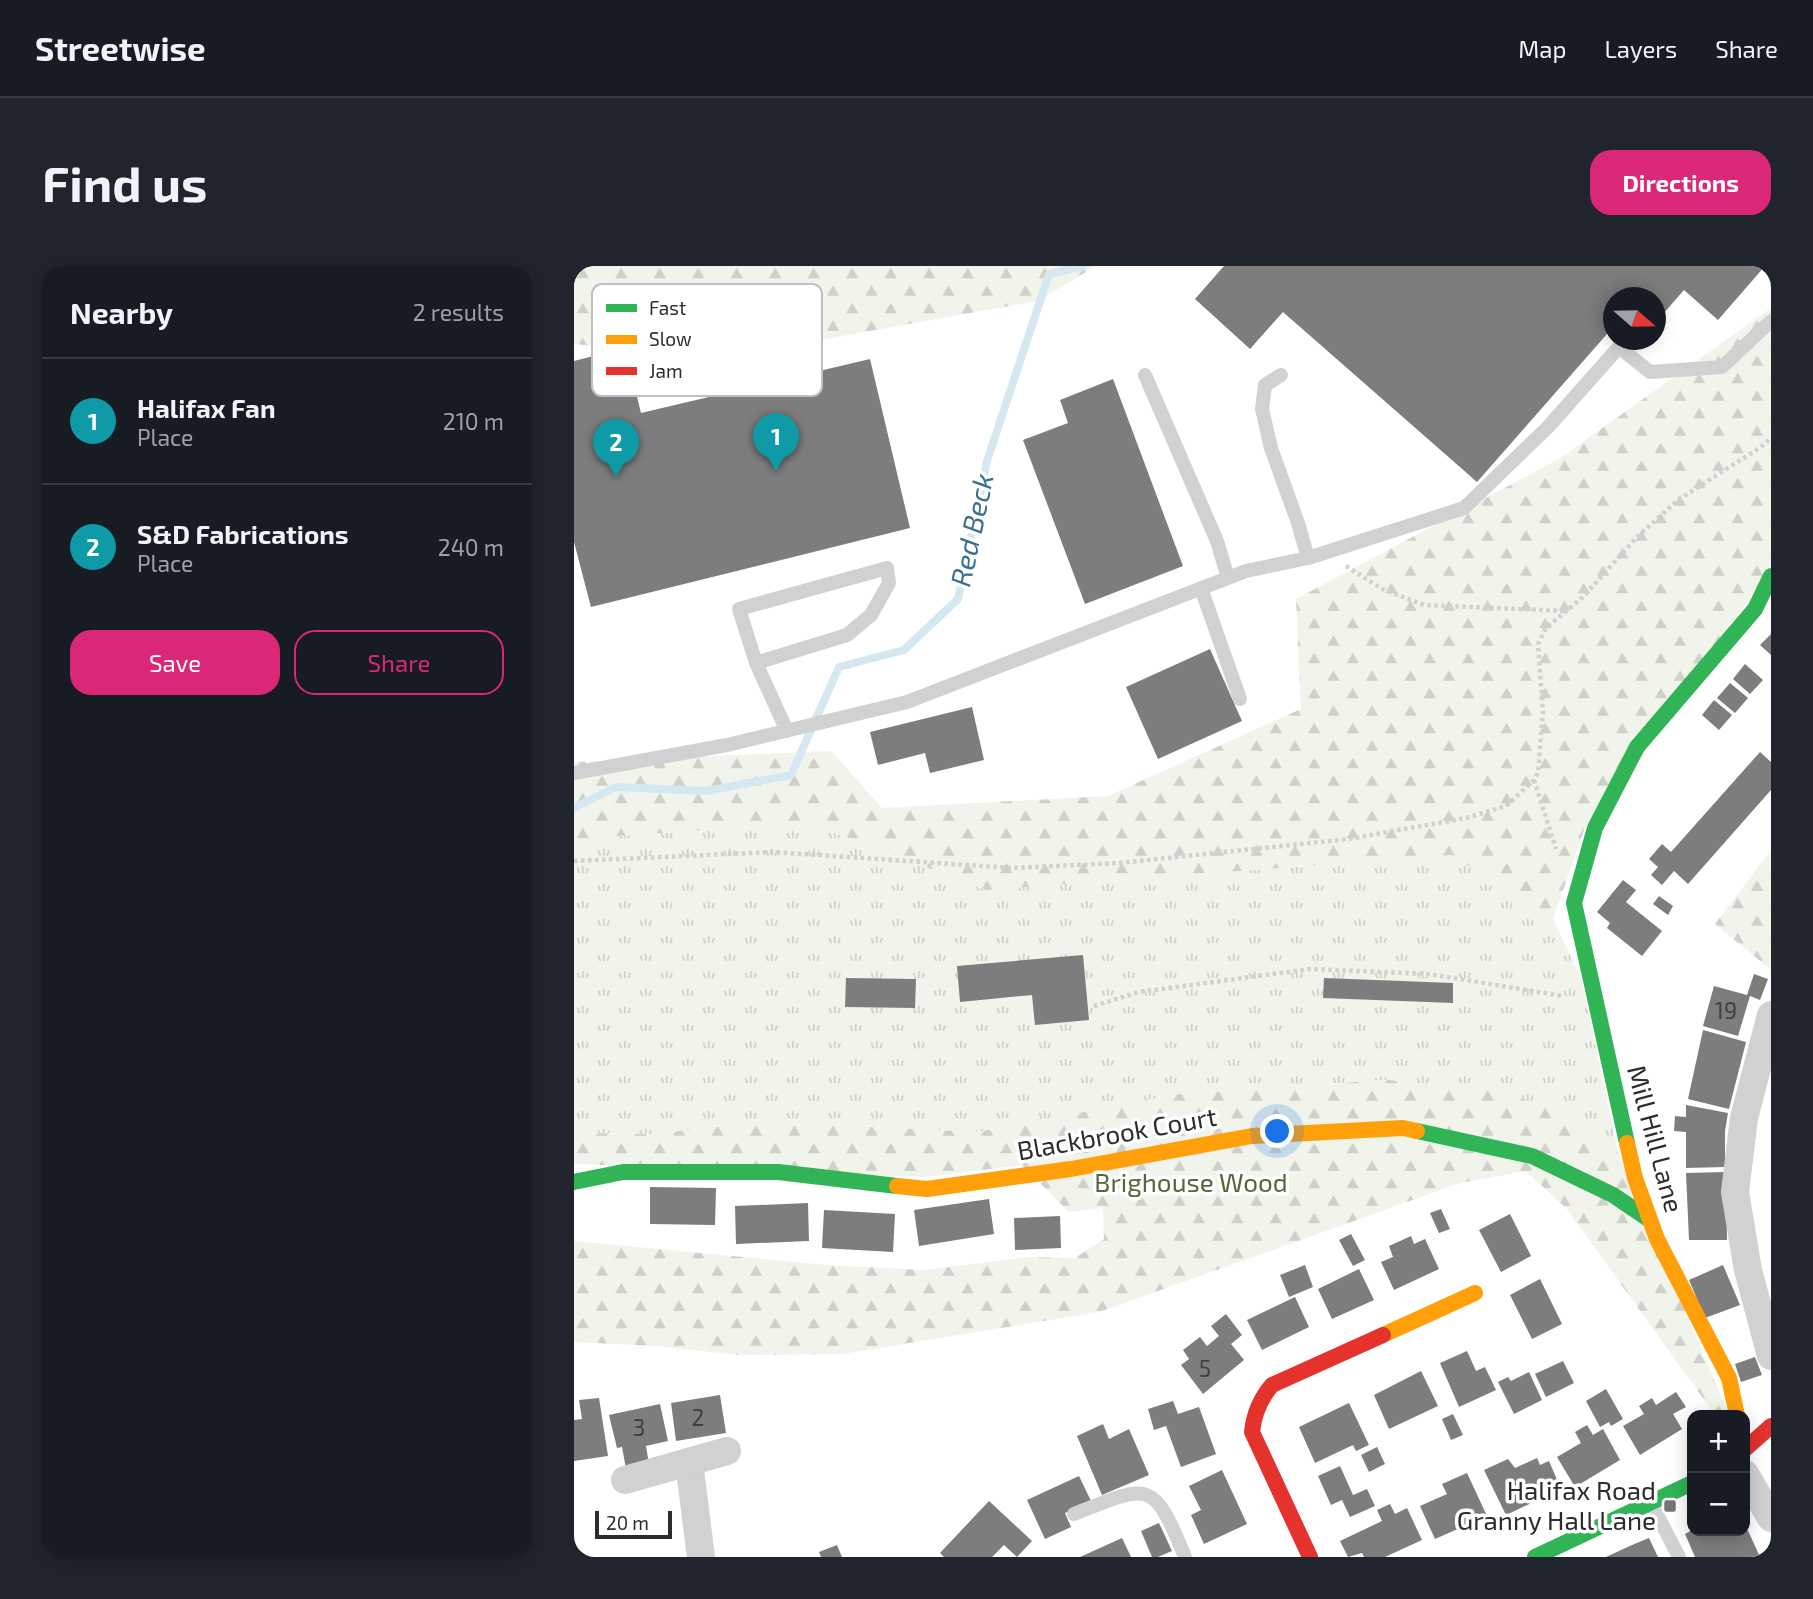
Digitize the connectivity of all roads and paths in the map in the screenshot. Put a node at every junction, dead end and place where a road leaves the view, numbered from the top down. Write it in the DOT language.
graph roads {
  1 [pos="1771,321"];
  2 [pos="1145,375"];
  3 [pos="1281,375"];
  4 [pos="1771,438"];
  5 [pos="1308,558"];
  6 [pos="1771,576"];
  7 [pos="1228,578"];
  8 [pos="1201,588"];
  9 [pos="1566,611"];
  10 [pos="757,663"];
  11 [pos="1240,699"];
  12 [pos="791,730"];
  13 [pos="574,773"];
  14 [pos="1534,780"];
  15 [pos="1558,854"];
  16 [pos="574,861"];
  17 [pos="1595,1000"];
  18 [pos="1094,1006"];
  19 [pos="1771,1015"];
  20 [pos="574,1182"];
  21 [pos="1650,1220"];
  22 [pos="1475,1293"];
  23 [pos="1771,1356"];
  24 [pos="1736,1410"];
  25 [pos="1771,1426"];
  26 [pos="1750,1445"];
  27 [pos="727,1451"];
  28 [pos="689,1462"];
  29 [pos="625,1480"];
  30 [pos="1750,1482"];
  31 [pos="1687,1486"];
  32 [pos="1651,1504"];
  33 [pos="1074,1514"];
  34 [pos="1771,1518"];
  35 [pos="701,1557"];
  36 [pos="1185,1557"];
  37 [pos="1310,1557"];
  38 [pos="1535,1557"];
  39 [pos="1679,1557"];
  1 -- 5 [label="lane"];
  2 -- 7 [label="lane"];
  3 -- 5 [label="lane"];
  4 -- 9 [label="path"];
  5 -- 7 [label="lane"];
  5 -- 9 [label="path"];
  6 -- 17 [label="street, Mill Hill Lane"];
  7 -- 8 [label="lane"];
  8 -- 11 [label="lane"];
  8 -- 12 [label="lane"];
  9 -- 14 [label="path"];
  10 -- 10 [label="lane"];
  10 -- 12 [label="lane"];
  12 -- 13 [label="lane"];
  14 -- 15 [label="path"];
  14 -- 16 [label="path"];
  17 -- 18 [label="path"];
  17 -- 21 [label="street, Mill Hill Lane"];
  19 -- 23 [label="street"];
  20 -- 21 [label="street, Blackbrook Court"];
  21 -- 24 [label="street, Mill Hill Lane"];
  22 -- 37 [label="street"];
  25 -- 26 [label="street"];
  27 -- 28 [label="street"];
  28 -- 29 [label="street"];
  28 -- 35 [label="street"];
  30 -- 34 [label="street"];
  31 -- 32 [label="street"];
  32 -- 38 [label="street"];
  32 -- 39 [label="lane"];
  33 -- 36 [label="lane"];
}
